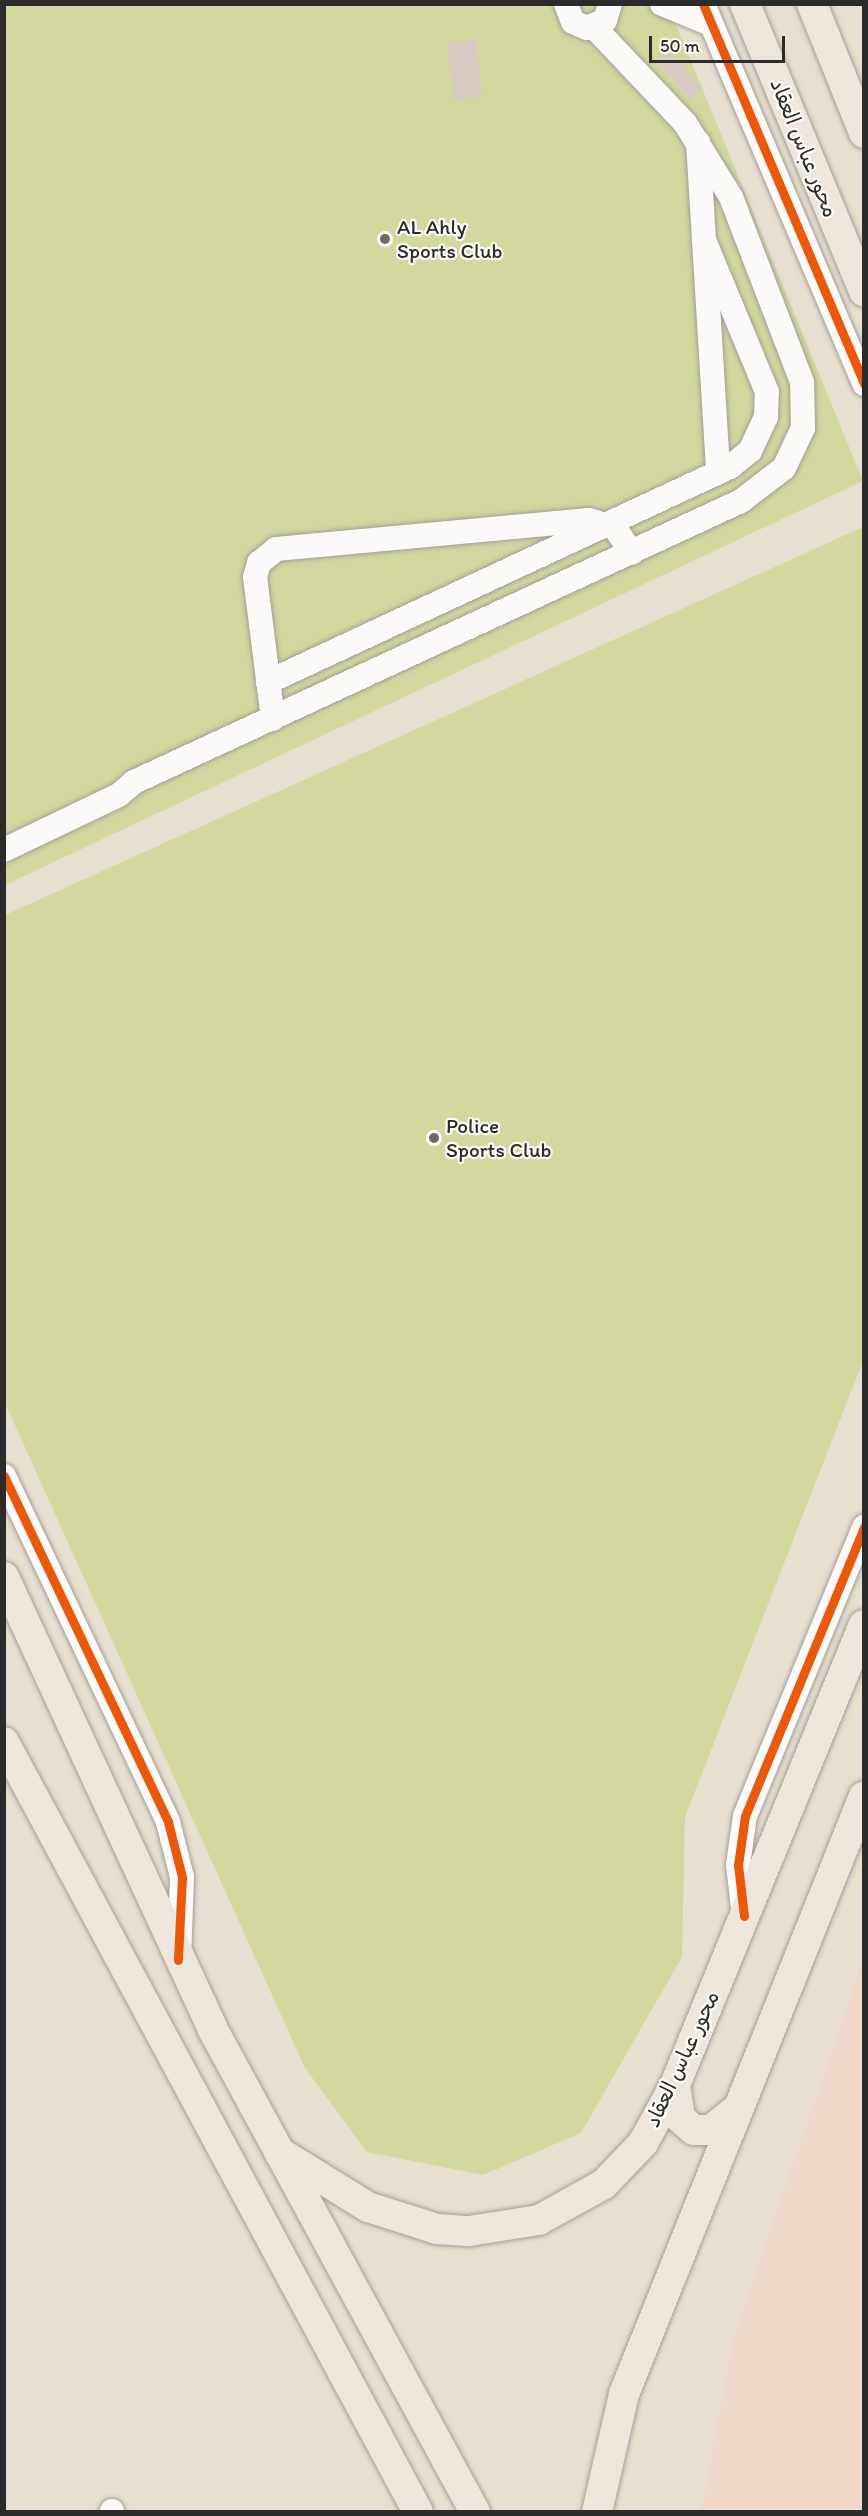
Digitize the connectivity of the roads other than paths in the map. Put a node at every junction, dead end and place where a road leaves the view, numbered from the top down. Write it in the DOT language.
graph roads {
  1 [pos="566,4"];
  2 [pos="662,4"];
  3 [pos="746,4"];
  4 [pos="812,4"];
  5 [pos="707,14"];
  6 [pos="603,17"];
  7 [pos="864,133"];
  8 [pos="698,140"];
  9 [pos="704,240"];
  10 [pos="864,291"];
  11 [pos="864,384"];
  12 [pos="718,472"];
  13 [pos="608,524"];
  14 [pos="632,553"];
  15 [pos="268,682"];
  16 [pos="273,718"];
  17 [pos="119,795"];
  18 [pos="4,850"];
  19 [pos="4,1476"];
  20 [pos="864,1527"];
  21 [pos="4,1577"];
  22 [pos="864,1625"];
  23 [pos="4,1743"];
  24 [pos="864,1796"];
  25 [pos="744,1916"];
  26 [pos="178,1960"];
  27 [pos="675,2085"];
  28 [pos="739,2106"];
  29 [pos="277,2150"];
  30 [pos="418,2511"];
  31 [pos="476,2511"];
  32 [pos="597,2511"];
  1 -- 6 [label="street"];
  2 -- 5 [label="street"];
  3 -- 10 [label="main road, محور عباس العقاد"];
  4 -- 7 [label="main road"];
  5 -- 11 [label="street"];
  6 -- 8 [label="street"];
  6 -- 17 [label="street"];
  8 -- 9 [label="street"];
  8 -- 14 [label="street"];
  9 -- 12 [label="street"];
  9 -- 12 [label="street"];
  12 -- 13 [label="street"];
  13 -- 14 [label="street"];
  13 -- 15 [label="street"];
  13 -- 15 [label="street"];
  14 -- 16 [label="street"];
  15 -- 16 [label="street"];
  16 -- 17 [label="street"];
  17 -- 18 [label="street"];
  19 -- 26 [label="street"];
  20 -- 25 [label="street"];
  21 -- 26 [label="main road"];
  22 -- 25 [label="main road, محور عباس العقاد"];
  23 -- 30 [label="main road"];
  24 -- 28 [label="main road"];
  25 -- 27 [label="main road, محور عباس العقاد"];
  26 -- 29 [label="main road"];
  27 -- 28 [label="main road"];
  27 -- 29 [label="main road, محور عباس العقاد"];
  28 -- 32 [label="main road"];
  29 -- 31 [label="main road"];
}
